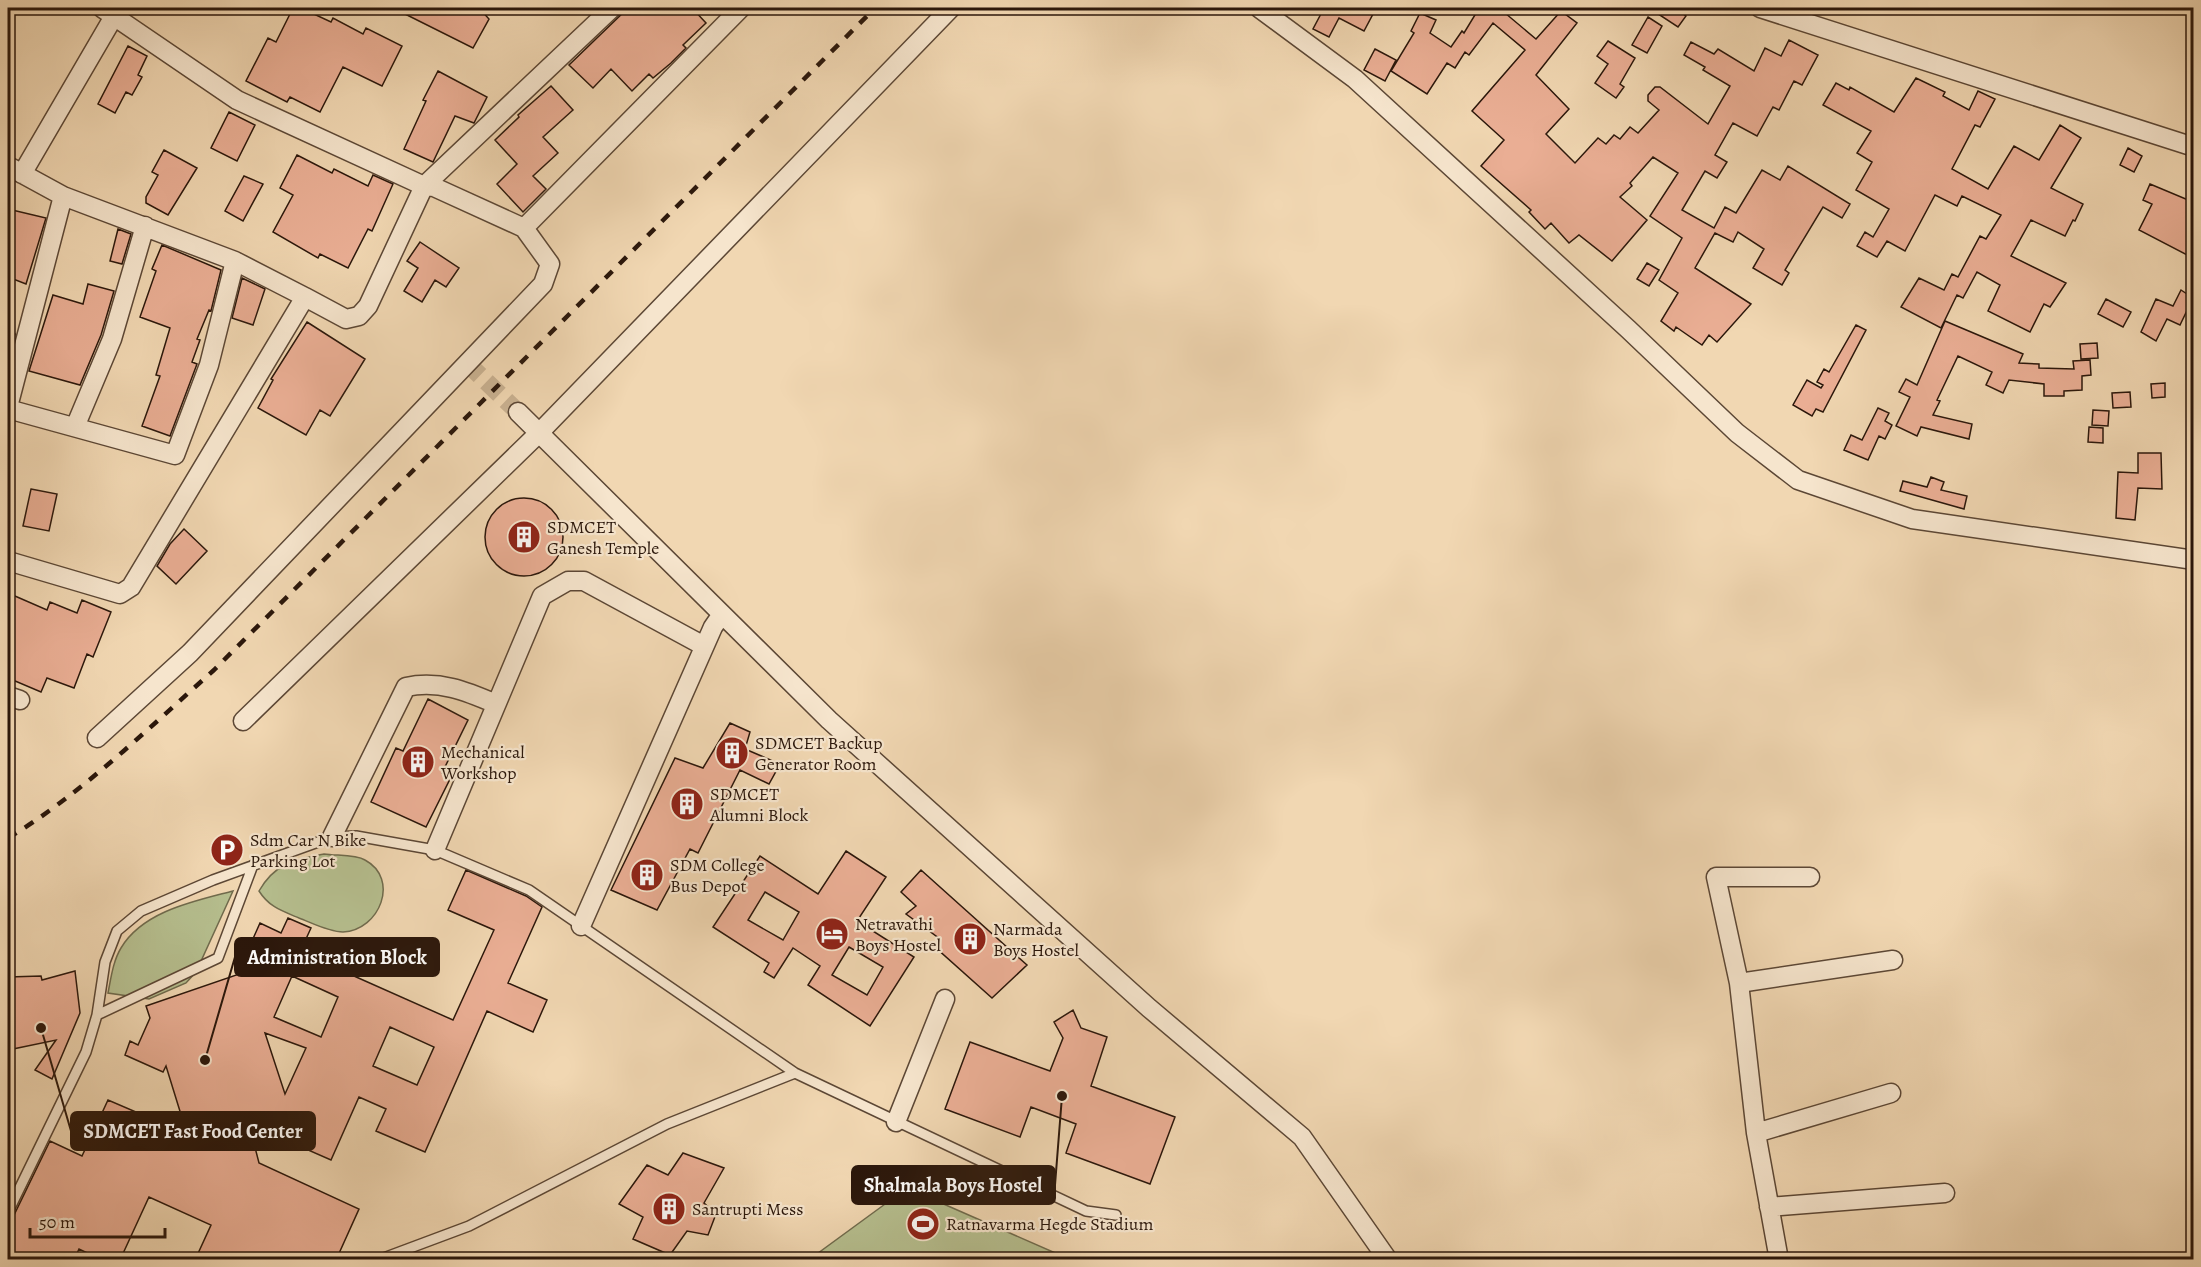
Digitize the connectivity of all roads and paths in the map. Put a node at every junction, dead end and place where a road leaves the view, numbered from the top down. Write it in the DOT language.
graph roads {
  1 [pos="612,8"];
  2 [pos="741,8"];
  3 [pos="951,8"];
  4 [pos="1259,8"];
  5 [pos="1760,8"];
  6 [pos="108,13"];
  7 [pos="2193,147"];
  8 [pos="15,170"];
  9 [pos="424,186"];
  10 [pos="63,196"];
  11 [pos="145,226"];
  12 [pos="524,228"];
  13 [pos="235,261"];
  14 [pos="304,297"];
  15 [pos="8,408"];
  16 [pos="518,412"];
  17 [pos="75,427"];
  18 [pos="540,432"];
  19 [pos="2193,560"];
  20 [pos="8,561"];
  21 [pos="722,614"];
  22 [pos="704,646"];
  23 [pos="496,704"];
  24 [pos="243,721"];
  25 [pos="97,738"];
  26 [pos="332,837"];
  27 [pos="435,850"];
  28 [pos="253,866"];
  29 [pos="1810,877"];
  30 [pos="581,926"];
  31 [pos="1893,960"];
  32 [pos="1739,983"];
  33 [pos="945,999"];
  34 [pos="97,1015"];
  35 [pos="795,1073"];
  36 [pos="1892,1093"];
  37 [pos="896,1122"];
  38 [pos="1756,1133"];
  39 [pos="1945,1193"];
  40 [pos="1769,1207"];
  41 [pos="8,1212"];
  42 [pos="1116,1215"];
  43 [pos="378,1260"];
  44 [pos="1388,1260"];
  45 [pos="1779,1260"];
  1 -- 9 [label="street"];
  2 -- 12 [label="street"];
  3 -- 18 [label="street"];
  4 -- 19 [label="street"];
  5 -- 7 [label="street"];
  6 -- 8 [label="street"];
  6 -- 9 [label="street"];
  8 -- 10 [label="street"];
  9 -- 12 [label="street"];
  9 -- 14 [label="street"];
  10 -- 11 [label="street"];
  10 -- 15 [label="street"];
  11 -- 13 [label="street"];
  11 -- 17 [label="street"];
  12 -- 25 [label="street"];
  13 -- 14 [label="street"];
  13 -- 17 [label="street"];
  14 -- 20 [label="street"];
  15 -- 17 [label="street"];
  16 -- 18 [label="street"];
  18 -- 21 [label="street"];
  18 -- 24 [label="street"];
  21 -- 22 [label="street"];
  21 -- 44 [label="street"];
  22 -- 23 [label="street"];
  22 -- 30 [label="street"];
  23 -- 26 [label="street"];
  23 -- 27 [label="street"];
  26 -- 27 [label="lane"];
  26 -- 28 [label="lane"];
  27 -- 30 [label="lane"];
  28 -- 34 [label="lane"];
  28 -- 34 [label="lane"];
  29 -- 32 [label="street"];
  30 -- 35 [label="lane"];
  31 -- 32 [label="street"];
  32 -- 38 [label="street"];
  33 -- 37 [label="street"];
  34 -- 41 [label="lane"];
  35 -- 37 [label="lane"];
  35 -- 43 [label="lane"];
  36 -- 38 [label="street"];
  37 -- 42 [label="lane"];
  38 -- 40 [label="street"];
  39 -- 40 [label="street"];
  40 -- 45 [label="street"];
}
